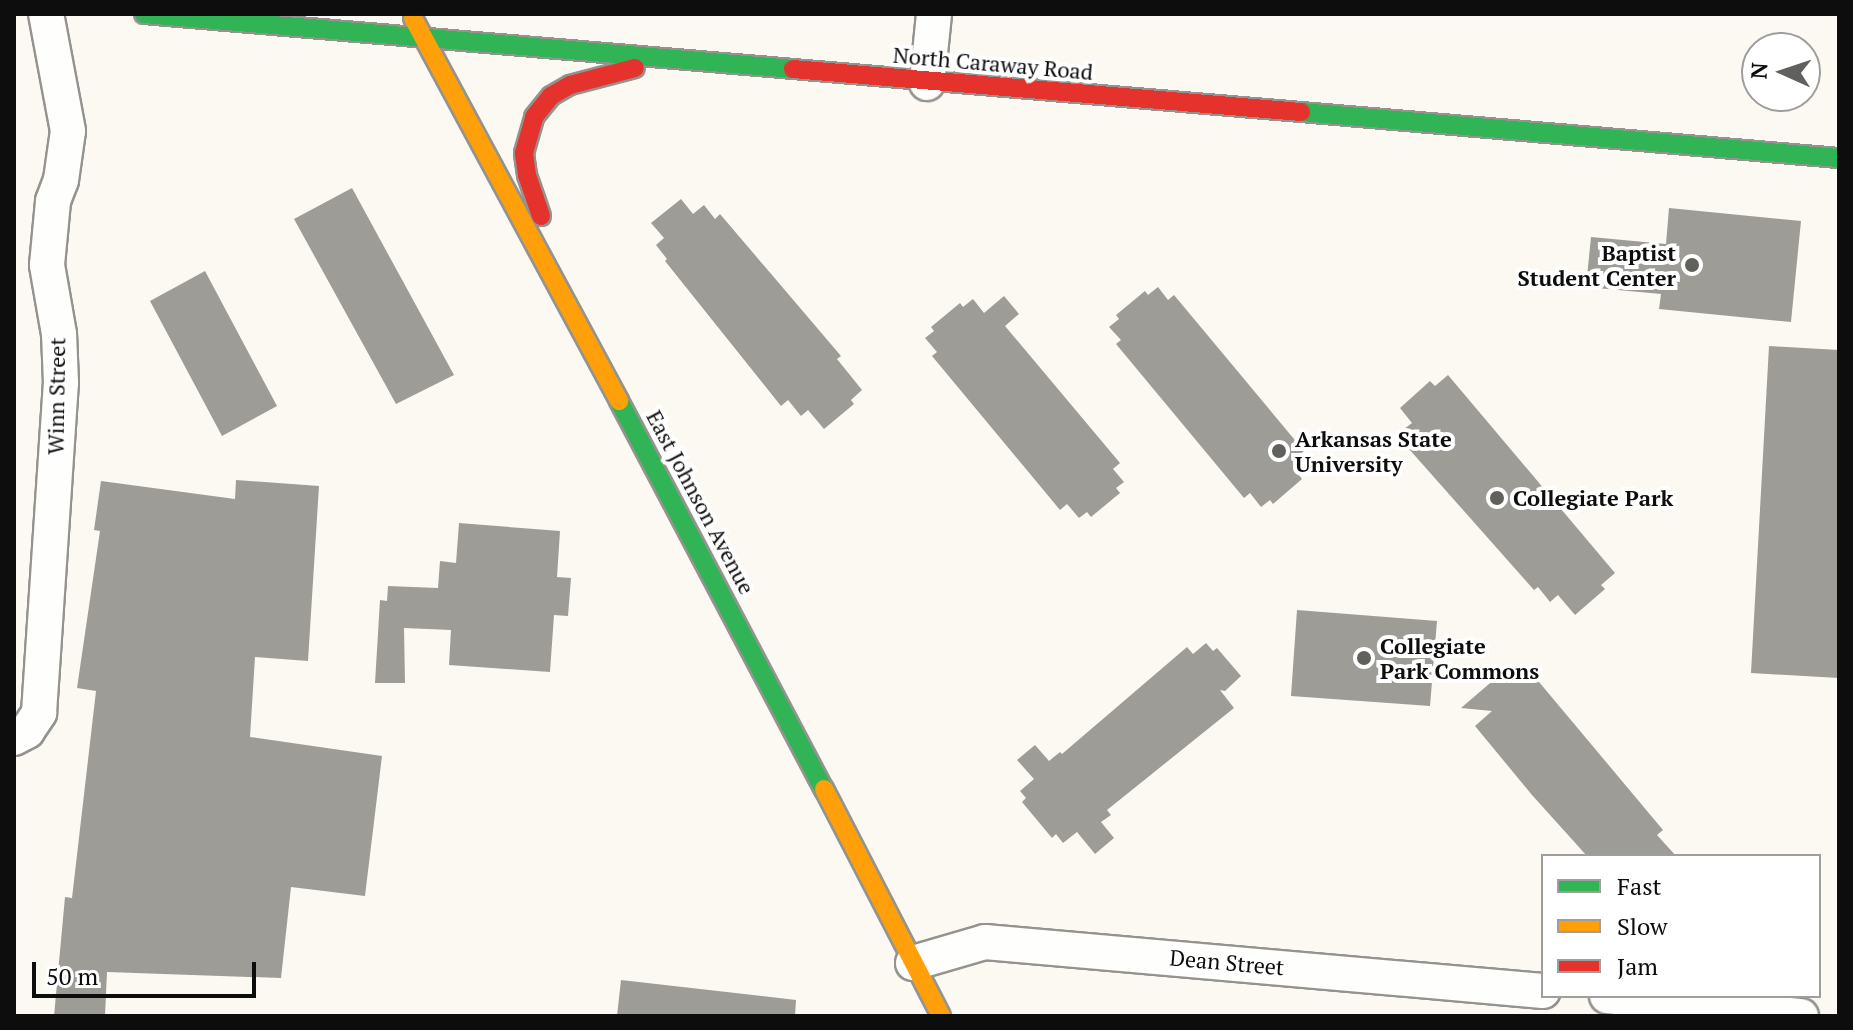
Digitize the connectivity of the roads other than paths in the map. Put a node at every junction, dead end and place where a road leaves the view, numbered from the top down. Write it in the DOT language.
graph roads {
  1 [pos="46,14"];
  2 [pos="144,14"];
  3 [pos="411,14"];
  4 [pos="934,14"];
  5 [pos="424,38"];
  6 [pos="670,59"];
  7 [pos="927,83"];
  8 [pos="1839,158"];
  9 [pos="586,338"];
  10 [pos="20,734"];
  11 [pos="913,963"];
  12 [pos="1541,991"];
  13 [pos="1626,998"];
  14 [pos="941,1016"];
  15 [pos="1801,1016"];
  1 -- 10 [label="street, Winn Street"];
  2 -- 5 [label="street, North Caraway Road"];
  3 -- 5 [label="street, East Johnson Avenue"];
  4 -- 7 [label="street"];
  5 -- 6 [label="street, North Caraway Road"];
  5 -- 9 [label="street, East Johnson Avenue"];
  6 -- 7 [label="street, North Caraway Road"];
  6 -- 9 [label="street"];
  7 -- 8 [label="street, North Caraway Road"];
  9 -- 11 [label="street, East Johnson Avenue"];
  11 -- 12 [label="street, Dean Street"];
  11 -- 14 [label="street, East Johnson Avenue"];
  13 -- 15 [label="street"];
}
